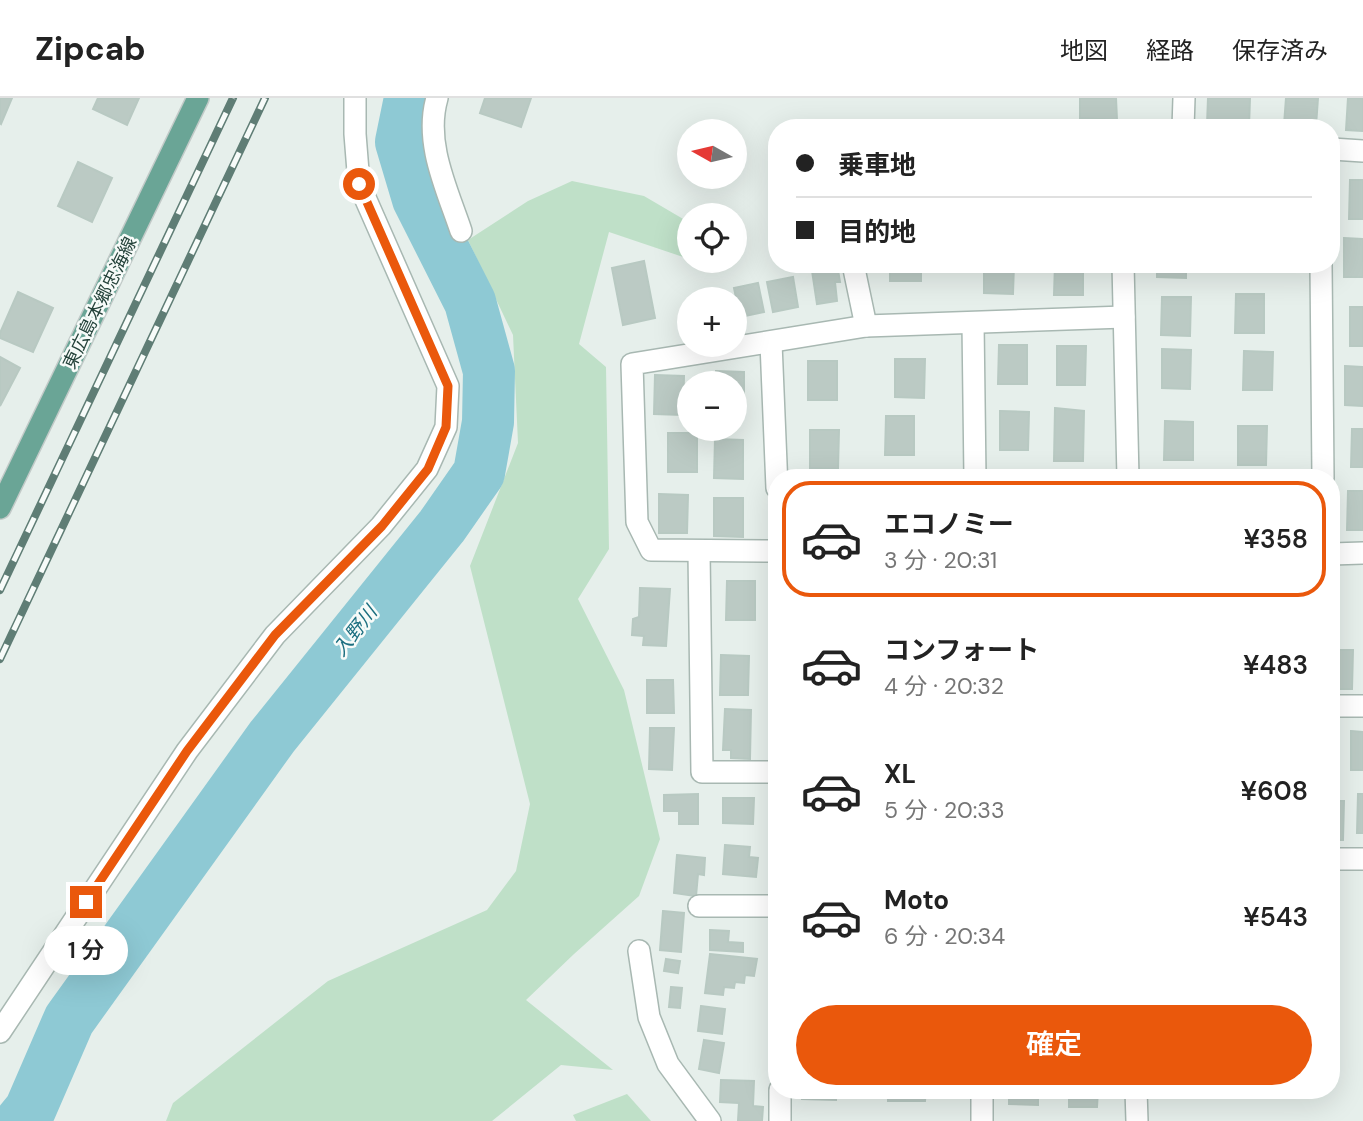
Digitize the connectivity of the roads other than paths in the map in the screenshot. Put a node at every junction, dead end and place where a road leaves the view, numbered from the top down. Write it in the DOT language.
graph roads {
  1 [pos="198,98"];
  2 [pos="355,98"];
  3 [pos="436,98"];
  4 [pos="1184,98"];
  5 [pos="1183,119"];
  6 [pos="1340,150"];
  7 [pos="1363,152"];
  8 [pos="461,231"];
  9 [pos="855,273"];
  10 [pos="1123,273"];
  11 [pos="1321,273"];
  12 [pos="1124,317"];
  13 [pos="973,323"];
  14 [pos="866,326"];
  15 [pos="771,343"];
  16 [pos="776,469"];
  17 [pos="975,469"];
  18 [pos="1128,469"];
  19 [pos="1323,469"];
  20 [pos="0,508"];
  21 [pos="768,551"];
  22 [pos="699,552"];
  23 [pos="1363,553"];
  24 [pos="1340,554"];
  25 [pos="1340,706"];
  26 [pos="1363,706"];
  27 [pos="768,772"];
  28 [pos="1340,859"];
  29 [pos="1363,859"];
  30 [pos="699,906"];
  31 [pos="768,906"];
  32 [pos="639,950"];
  33 [pos="0,1032"];
  34 [pos="780,1099"];
  35 [pos="982,1099"];
  36 [pos="1136,1099"];
  37 [pos="709,1121"];
  38 [pos="780,1121"];
  39 [pos="982,1121"];
  40 [pos="1137,1121"];
  1 -- 20 [label="main road, 東広島本郷忠海線"];
  2 -- 33 [label="street"];
  3 -- 8 [label="street"];
  4 -- 5 [label="street"];
  6 -- 7 [label="street"];
  9 -- 14 [label="street"];
  10 -- 12 [label="street"];
  11 -- 19 [label="street"];
  12 -- 13 [label="street"];
  12 -- 18 [label="street"];
  13 -- 14 [label="street"];
  13 -- 17 [label="street"];
  14 -- 15 [label="street"];
  15 -- 16 [label="street"];
  15 -- 22 [label="street"];
  21 -- 22 [label="street"];
  22 -- 27 [label="street"];
  23 -- 24 [label="street"];
  25 -- 26 [label="street"];
  28 -- 29 [label="street"];
  30 -- 31 [label="street"];
  32 -- 37 [label="street"];
  34 -- 38 [label="street"];
  35 -- 39 [label="street"];
  36 -- 40 [label="street"];
}
